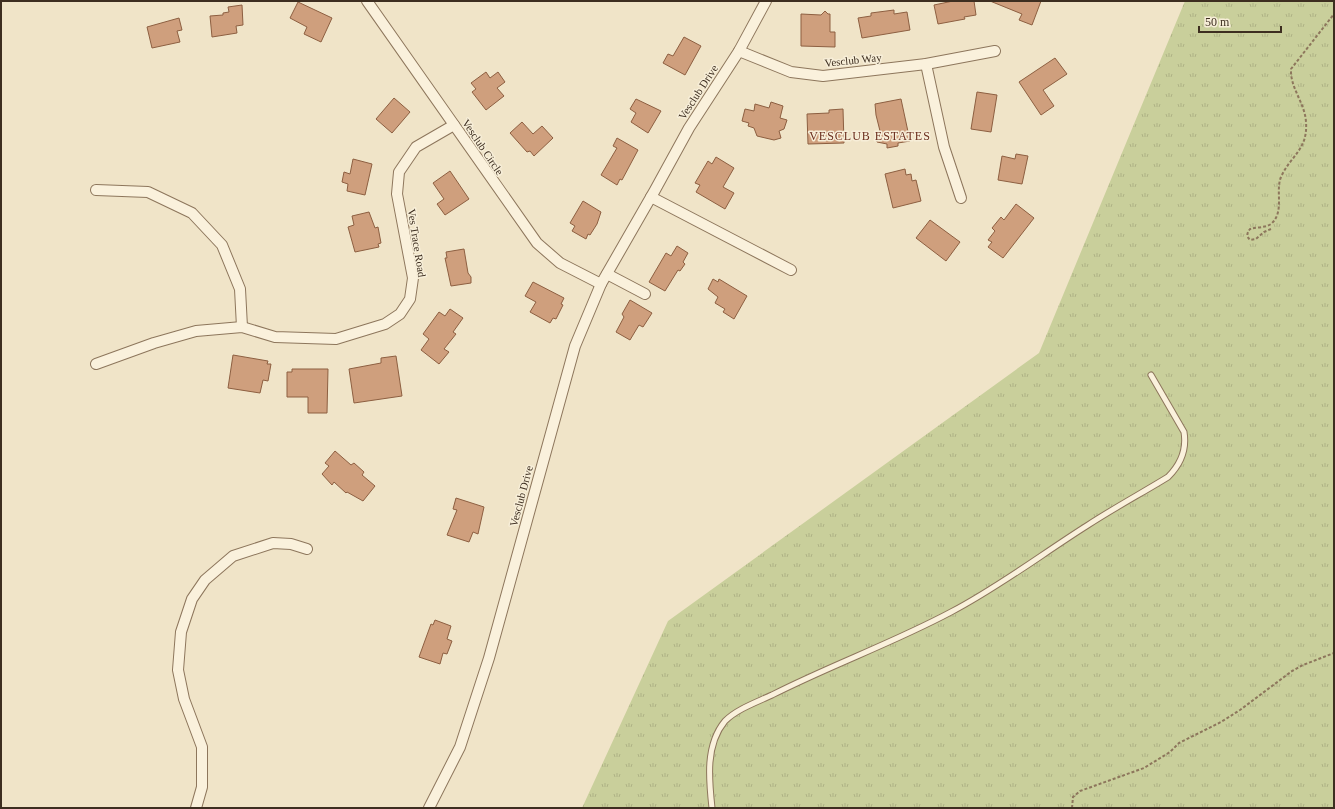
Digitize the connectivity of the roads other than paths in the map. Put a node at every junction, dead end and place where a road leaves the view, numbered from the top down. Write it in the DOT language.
graph roads {
  1 [pos="367,1"];
  2 [pos="766,1"];
  3 [pos="739,51"];
  4 [pos="995,51"];
  5 [pos="926,64"];
  6 [pos="454,125"];
  7 [pos="96,190"];
  8 [pos="651,197"];
  9 [pos="961,198"];
  10 [pos="791,270"];
  11 [pos="607,274"];
  12 [pos="600,284"];
  13 [pos="645,294"];
  14 [pos="242,327"];
  15 [pos="96,364"];
  16 [pos="1151,375"];
  17 [pos="307,550"];
  18 [pos="196,808"];
  19 [pos="429,808"];
  20 [pos="712,808"];
  1 -- 6 [label="street, Vesclub Circle"];
  2 -- 3 [label="street, Vesclub Drive"];
  3 -- 5 [label="street, Vesclub Way"];
  3 -- 8 [label="street, Vesclub Drive"];
  4 -- 5 [label="street, Vesclub Way"];
  5 -- 9 [label="street"];
  6 -- 12 [label="street, Vesclub Circle"];
  6 -- 14 [label="street, Ves Trace Road"];
  7 -- 14 [label="street"];
  8 -- 10 [label="street"];
  8 -- 11 [label="street, Vesclub Drive"];
  11 -- 12 [label="street, Vesclub Drive"];
  11 -- 13 [label="street"];
  12 -- 19 [label="street, Vesclub Drive"];
  14 -- 15 [label="street, Ves Trace Road"];
  16 -- 20 [label="lane"];
  17 -- 18 [label="street"];
}
